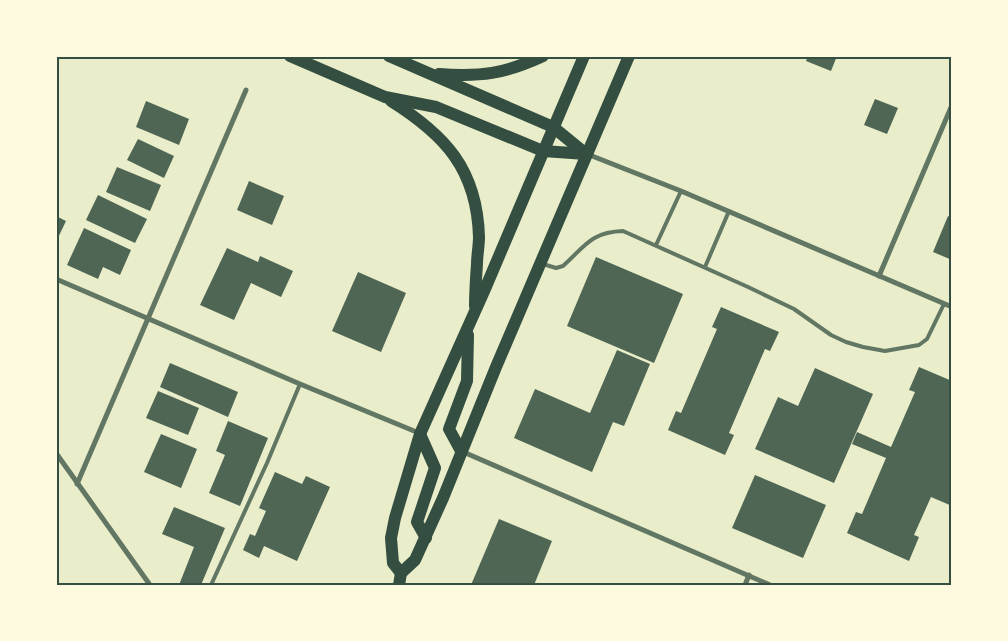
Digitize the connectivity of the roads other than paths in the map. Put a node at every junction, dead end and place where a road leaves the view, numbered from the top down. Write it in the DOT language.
graph roads {
  1 [pos="290,56"];
  2 [pos="389,56"];
  3 [pos="543,56"];
  4 [pos="584,56"];
  5 [pos="630,56"];
  6 [pos="429,73"];
  7 [pos="246,90"];
  8 [pos="385,97"];
  9 [pos="952,105"];
  10 [pos="553,128"];
  11 [pos="543,151"];
  12 [pos="586,154"];
  13 [pos="681,191"];
  14 [pos="729,212"];
  15 [pos="656,245"];
  16 [pos="541,263"];
  17 [pos="705,267"];
  18 [pos="879,276"];
  19 [pos="56,279"];
  20 [pos="944,304"];
  21 [pos="952,307"];
  22 [pos="474,314"];
  23 [pos="147,318"];
  24 [pos="468,329"];
  25 [pos="300,384"];
  26 [pos="420,434"];
  27 [pos="461,451"];
  28 [pos="56,453"];
  29 [pos="77,484"];
  30 [pos="426,538"];
  31 [pos="749,576"];
  32 [pos="400,579"];
  33 [pos="150,585"];
  34 [pos="212,585"];
  35 [pos="745,585"];
  36 [pos="770,585"];
  1 -- 8 [label="main road"];
  2 -- 6 [label="main road"];
  3 -- 6 [label="main road"];
  4 -- 10 [label="main road"];
  5 -- 12 [label="main road"];
  6 -- 10 [label="main road"];
  7 -- 23 [label="street"];
  8 -- 11 [label="main road"];
  8 -- 22 [label="main road"];
  9 -- 18 [label="street"];
  10 -- 11 [label="main road"];
  10 -- 12 [label="main road"];
  11 -- 12 [label="main road"];
  11 -- 22 [label="main road"];
  12 -- 13 [label="street"];
  12 -- 16 [label="main road"];
  13 -- 14 [label="street"];
  13 -- 15 [label="lane"];
  14 -- 17 [label="lane"];
  14 -- 18 [label="street"];
  15 -- 16 [label="lane"];
  15 -- 17 [label="lane"];
  16 -- 27 [label="main road"];
  17 -- 20 [label="lane"];
  18 -- 20 [label="street"];
  19 -- 23 [label="street"];
  20 -- 21 [label="street"];
  22 -- 24 [label="main road"];
  23 -- 25 [label="street"];
  23 -- 29 [label="street"];
  24 -- 26 [label="main road"];
  24 -- 27 [label="main road"];
  25 -- 26 [label="street"];
  25 -- 34 [label="lane"];
  26 -- 30 [label="main road"];
  26 -- 32 [label="main road"];
  27 -- 30 [label="main road"];
  27 -- 31 [label="street"];
  28 -- 29 [label="street"];
  29 -- 33 [label="street"];
  30 -- 32 [label="main road"];
  31 -- 35 [label="street"];
  31 -- 36 [label="street"];
}
